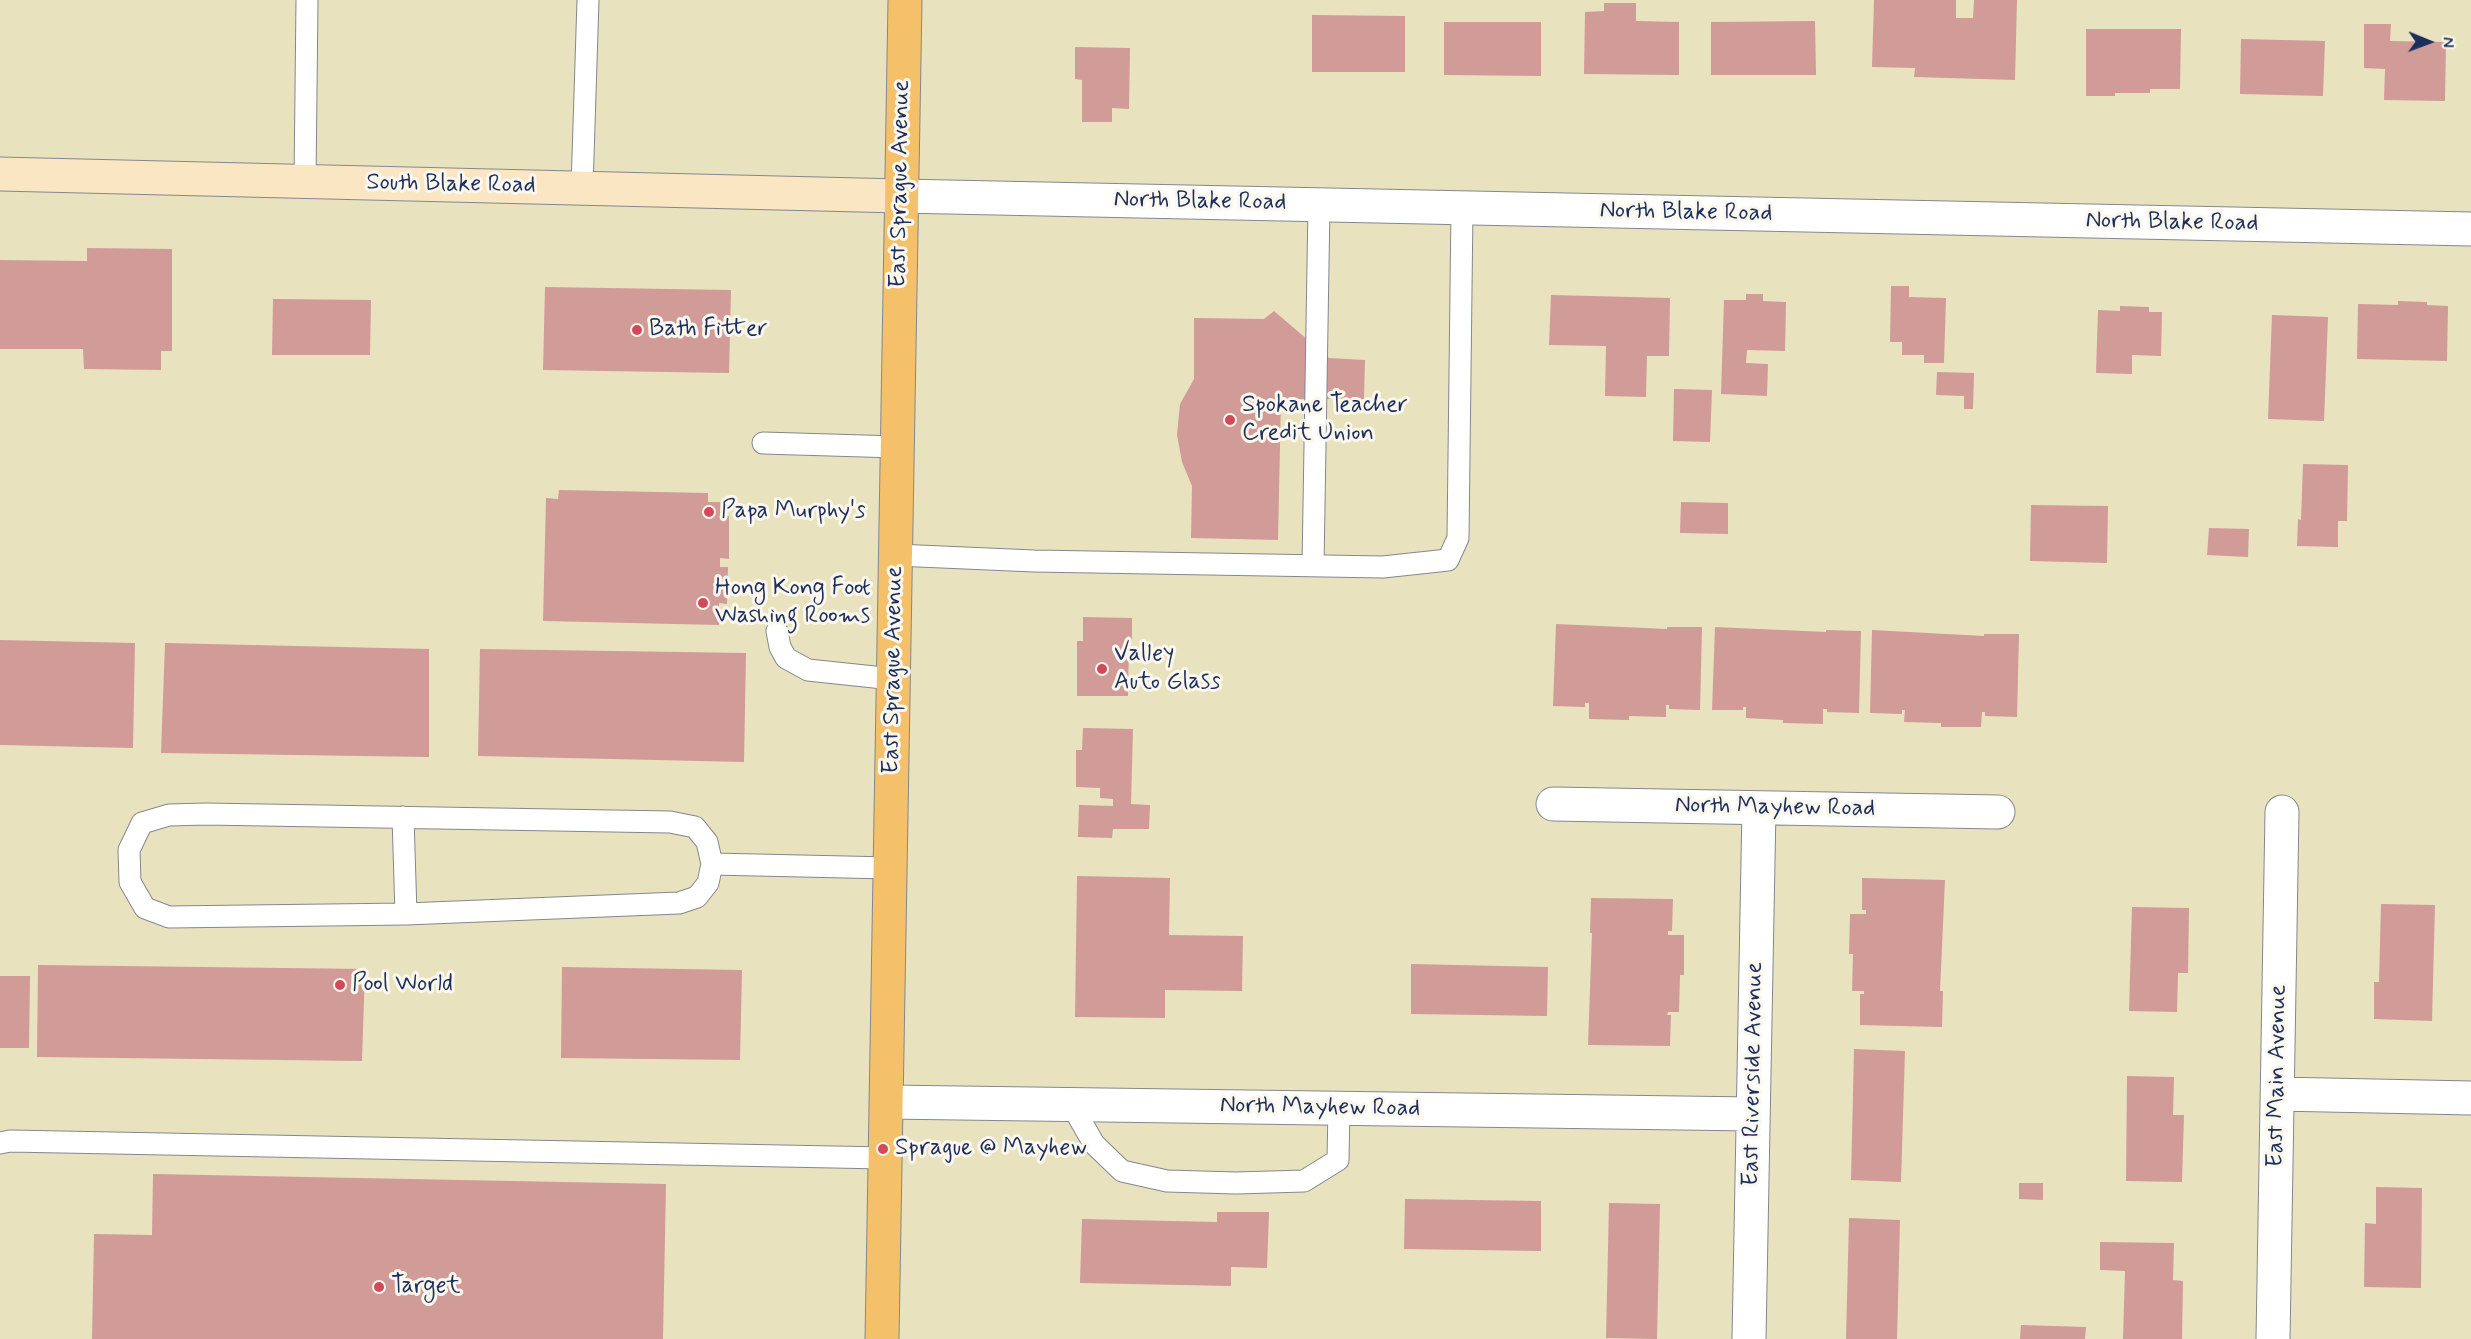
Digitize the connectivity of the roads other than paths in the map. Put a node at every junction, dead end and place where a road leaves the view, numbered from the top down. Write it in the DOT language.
graph roads {
  1 [pos="307,0"];
  2 [pos="588,0"];
  3 [pos="905,0"];
  4 [pos="0,174"];
  5 [pos="305,182"];
  6 [pos="582,188"];
  7 [pos="901,196"];
  8 [pos="1319,205"];
  9 [pos="1462,208"];
  10 [pos="2471,229"];
  11 [pos="763,443"];
  12 [pos="897,447"];
  13 [pos="896,555"];
  14 [pos="1314,566"];
  15 [pos="777,631"];
  16 [pos="893,679"];
  17 [pos="1553,804"];
  18 [pos="1759,808"];
  19 [pos="1998,812"];
  20 [pos="2282,812"];
  21 [pos="403,817"];
  22 [pos="712,864"];
  23 [pos="890,868"];
  24 [pos="406,914"];
  25 [pos="2278,1094"];
  26 [pos="2471,1098"];
  27 [pos="887,1102"];
  28 [pos="1071,1104"];
  29 [pos="1339,1108"];
  30 [pos="1753,1114"];
  31 [pos="0,1143"];
  32 [pos="885,1158"];
  33 [pos="882,1339"];
  34 [pos="1749,1339"];
  35 [pos="2273,1339"];
  1 -- 5 [label="lane"];
  2 -- 6 [label="lane"];
  3 -- 7 [label="main road, East Sprague Avenue"];
  4 -- 5 [label="street, South Blake Road"];
  5 -- 6 [label="street, South Blake Road"];
  6 -- 7 [label="street, South Blake Road"];
  7 -- 8 [label="street, North Blake Road"];
  7 -- 12 [label="main road, East Sprague Avenue"];
  8 -- 9 [label="street, North Blake Road"];
  8 -- 14 [label="lane"];
  9 -- 10 [label="street, North Blake Road"];
  9 -- 14 [label="lane"];
  11 -- 12 [label="lane"];
  12 -- 13 [label="main road, East Sprague Avenue"];
  13 -- 14 [label="lane"];
  13 -- 16 [label="main road, East Sprague Avenue"];
  15 -- 16 [label="lane"];
  16 -- 23 [label="main road, East Sprague Avenue"];
  17 -- 18 [label="street, North Mayhew Road"];
  18 -- 19 [label="street, North Mayhew Road"];
  18 -- 30 [label="street, East Riverside Avenue"];
  20 -- 25 [label="street, East Main Avenue"];
  21 -- 22 [label="lane"];
  21 -- 24 [label="lane"];
  21 -- 24 [label="lane"];
  22 -- 23 [label="lane"];
  22 -- 24 [label="lane"];
  23 -- 27 [label="main road, East Sprague Avenue"];
  25 -- 26 [label="street"];
  25 -- 35 [label="street, East Main Avenue"];
  27 -- 28 [label="street, North Mayhew Road"];
  27 -- 32 [label="main road, East Sprague Avenue"];
  28 -- 29 [label="street, North Mayhew Road"];
  28 -- 29 [label="lane"];
  29 -- 30 [label="street, North Mayhew Road"];
  30 -- 34 [label="street, East Riverside Avenue"];
  31 -- 32 [label="lane"];
  32 -- 33 [label="main road, East Sprague Avenue"];
}
